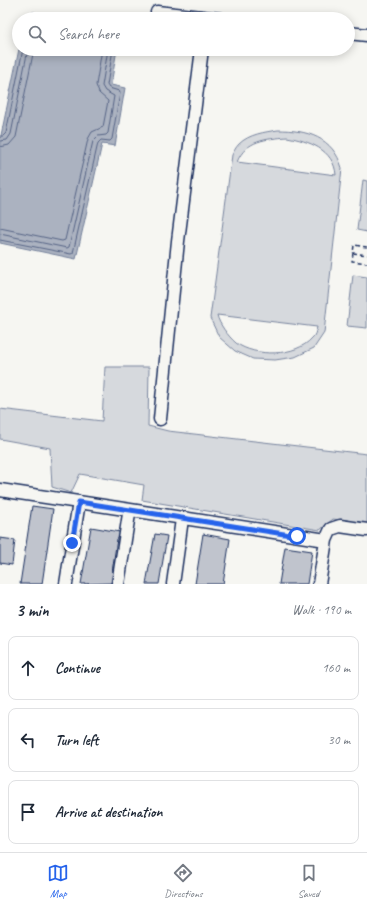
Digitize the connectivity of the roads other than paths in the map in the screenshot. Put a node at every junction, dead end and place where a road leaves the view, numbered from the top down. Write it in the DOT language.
graph roads {
  1 [pos="355,34"];
  2 [pos="367,35"];
  3 [pos="201,56"];
  4 [pos="160,419"];
  5 [pos="0,490"];
  6 [pos="79,502"];
  7 [pos="129,514"];
  8 [pos="182,519"];
  9 [pos="367,530"];
  10 [pos="326,540"];
  11 [pos="66,584"];
  12 [pos="118,584"];
  13 [pos="173,584"];
  14 [pos="319,584"];
  1 -- 2 [label="lane"];
  3 -- 4 [label="lane"];
  5 -- 6 [label="lane"];
  6 -- 8 [label="lane"];
  6 -- 11 [label="lane"];
  7 -- 12 [label="lane"];
  8 -- 10 [label="lane"];
  8 -- 13 [label="lane"];
  9 -- 10 [label="lane"];
  10 -- 14 [label="lane"];
}
